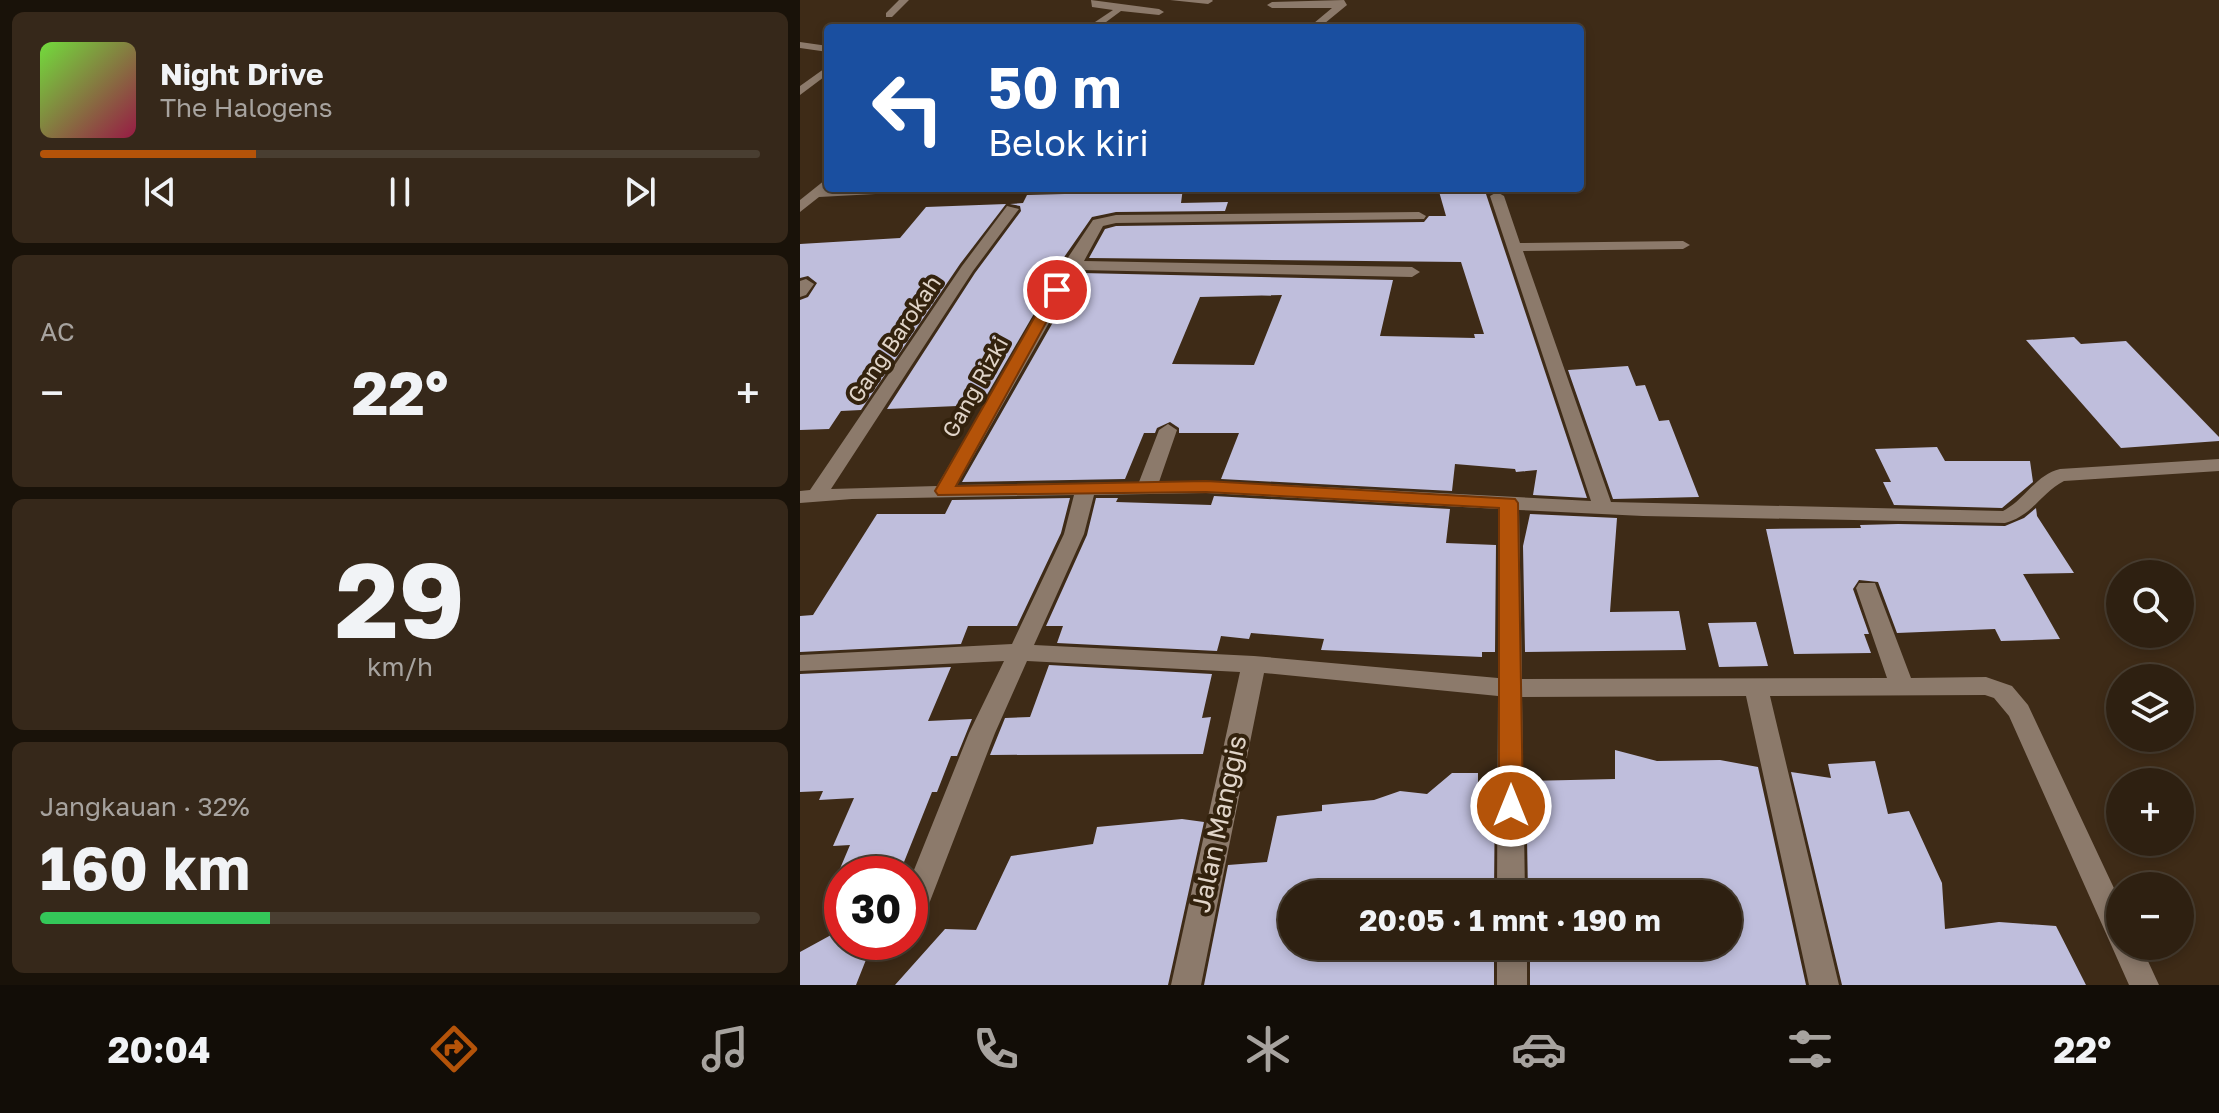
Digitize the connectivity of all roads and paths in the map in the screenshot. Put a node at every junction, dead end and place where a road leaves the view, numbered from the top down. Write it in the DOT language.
graph roads {
  1 [pos="904,0"];
  2 [pos="1096,0"];
  3 [pos="1175,0"];
  4 [pos="1208,1"];
  5 [pos="1345,2"];
  6 [pos="1272,5"];
  7 [pos="1117,12"];
  8 [pos="1159,12"];
  9 [pos="889,15"];
  10 [pos="1098,24"];
  11 [pos="1318,24"];
  12 [pos="800,45"];
  13 [pos="824,48"];
  14 [pos="824,72"];
  15 [pos="800,92"];
  16 [pos="824,185"];
  17 [pos="835,192"];
  18 [pos="815,193"];
  19 [pos="1497,196"];
  20 [pos="800,208"];
  21 [pos="1012,209"];
  22 [pos="1419,216"];
  23 [pos="1683,245"];
  24 [pos="1515,247"];
  25 [pos="1071,265"];
  26 [pos="1412,272"];
  27 [pos="1168,430"];
  28 [pos="2219,465"];
  29 [pos="1147,488"];
  30 [pos="1085,490"];
  31 [pos="944,491"];
  32 [pos="808,497"];
  33 [pos="1509,503"];
  34 [pos="1603,508"];
  35 [pos="1867,588"];
  36 [pos="1016,652"];
  37 [pos="800,663"];
  38 [pos="1254,664"];
  39 [pos="1901,684"];
  40 [pos="1510,688"];
  41 [pos="1756,688"];
  42 [pos="928,866"];
  43 [pos="1511,880"];
  44 [pos="2106,902"];
  45 [pos="1512,960"];
  46 [pos="2132,960"];
  47 [pos="1186,985"];
  48 [pos="1512,985"];
  49 [pos="1824,985"];
  50 [pos="2144,985"];
  1 -- 9 [label="street"];
  2 -- 8 [label="street"];
  3 -- 4 [label="street"];
  5 -- 6 [label="street"];
  5 -- 11 [label="street"];
  7 -- 10 [label="street"];
  12 -- 13 [label="street"];
  14 -- 15 [label="street"];
  16 -- 18 [label="street"];
  17 -- 18 [label="street"];
  18 -- 20 [label="street"];
  19 -- 24 [label="street"];
  21 -- 32 [label="street, Gang Barokah"];
  22 -- 25 [label="street, Gang Rizki"];
  23 -- 24 [label="street"];
  24 -- 34 [label="street"];
  25 -- 26 [label="street"];
  25 -- 31 [label="street, Gang Rizki"];
  27 -- 29 [label="street"];
  28 -- 34 [label="street"];
  29 -- 30 [label="street"];
  29 -- 33 [label="street"];
  30 -- 31 [label="street"];
  30 -- 36 [label="street"];
  31 -- 32 [label="street"];
  33 -- 34 [label="street"];
  33 -- 40 [label="street"];
  35 -- 39 [label="street"];
  36 -- 37 [label="street"];
  36 -- 38 [label="street"];
  36 -- 42 [label="street"];
  38 -- 40 [label="street"];
  38 -- 47 [label="street, Jalan Manggis"];
  39 -- 41 [label="street"];
  39 -- 44 [label="street"];
  40 -- 41 [label="street"];
  40 -- 43 [label="street"];
  41 -- 49 [label="street"];
  45 -- 48 [label="street"];
  46 -- 50 [label="street"];
}
